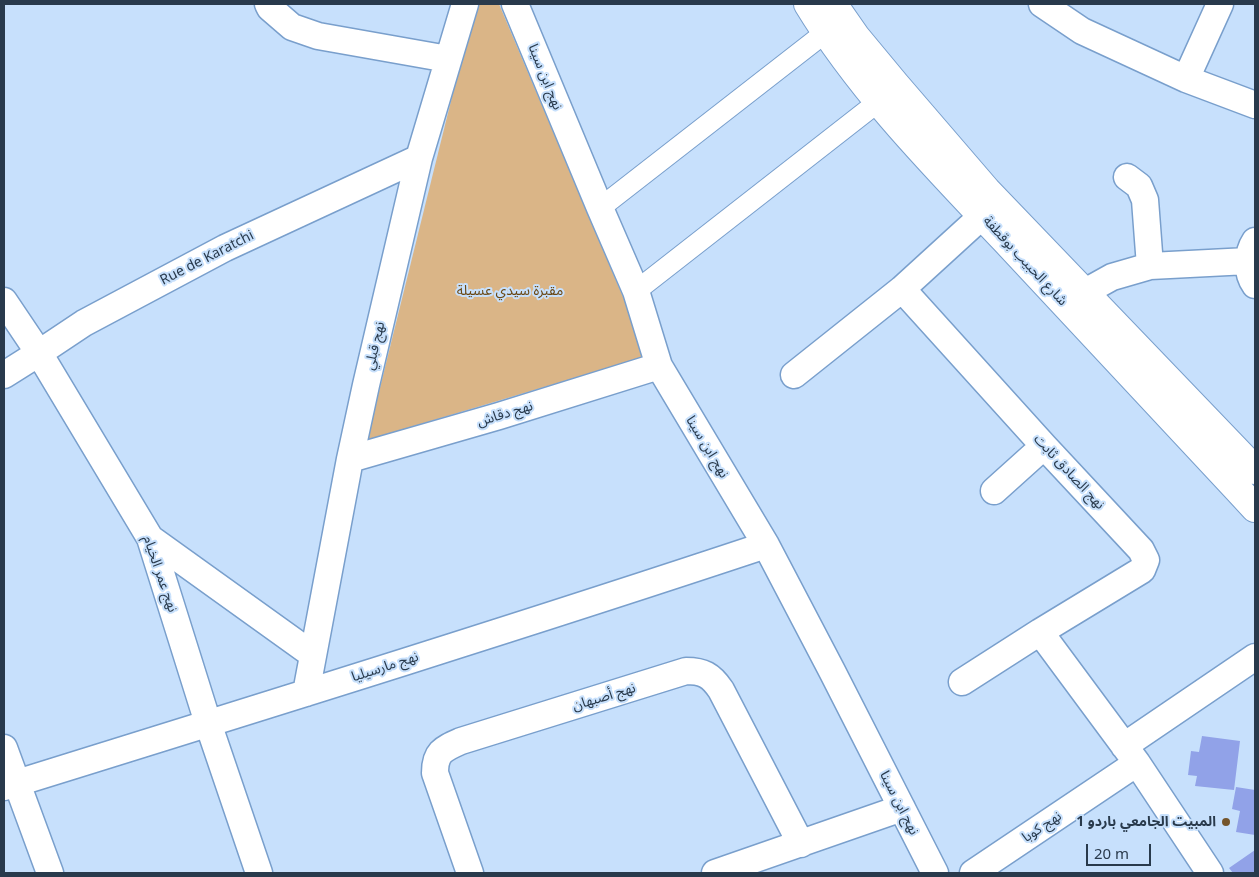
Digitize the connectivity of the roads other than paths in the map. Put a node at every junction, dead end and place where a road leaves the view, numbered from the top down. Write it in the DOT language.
graph roads {
  1 [pos="268,4"];
  2 [pos="465,4"];
  3 [pos="515,4"];
  4 [pos="808,4"];
  5 [pos="833,4"];
  6 [pos="1042,4"];
  7 [pos="1220,4"];
  8 [pos="826,32"];
  9 [pos="448,59"];
  10 [pos="1186,79"];
  11 [pos="878,102"];
  12 [pos="1255,105"];
  13 [pos="419,158"];
  14 [pos="1127,176"];
  15 [pos="600,208"];
  16 [pos="982,216"];
  17 [pos="1253,262"];
  18 [pos="1150,266"];
  19 [pos="902,289"];
  20 [pos="636,291"];
  21 [pos="1084,292"];
  22 [pos="4,301"];
  23 [pos="39,354"];
  24 [pos="658,366"];
  25 [pos="4,375"];
  26 [pos="794,375"];
  27 [pos="1044,446"];
  28 [pos="350,459"];
  29 [pos="1255,470"];
  30 [pos="994,491"];
  31 [pos="1255,508"];
  32 [pos="150,538"];
  33 [pos="766,545"];
  34 [pos="1040,632"];
  35 [pos="312,655"];
  36 [pos="1255,657"];
  37 [pos="962,682"];
  38 [pos="306,693"];
  39 [pos="208,723"];
  40 [pos="4,748"];
  41 [pos="1131,754"];
  42 [pos="10,785"];
  43 [pos="902,808"];
  44 [pos="801,844"];
  45 [pos="50,873"];
  46 [pos="259,873"];
  47 [pos="470,873"];
  48 [pos="715,873"];
  49 [pos="935,873"];
  50 [pos="973,873"];
  51 [pos="1210,873"];
  1 -- 9 [label="street"];
  2 -- 9 [label="street, نهج قبلي"];
  3 -- 15 [label="street, نهج ابن سينا"];
  4 -- 8 [label="main road, شارع الحبيب بوقطفة"];
  5 -- 21 [label="main road, شارع الحبيب بوقطفة"];
  6 -- 10 [label="street"];
  7 -- 10 [label="street"];
  8 -- 11 [label="main road, شارع الحبيب بوقطفة"];
  8 -- 15 [label="street"];
  9 -- 13 [label="street, نهج قبلي"];
  10 -- 12 [label="street"];
  11 -- 16 [label="main road, شارع الحبيب بوقطفة"];
  11 -- 20 [label="street"];
  13 -- 23 [label="street, Rue de Karatchi"];
  13 -- 28 [label="street, نهج قبلي"];
  14 -- 18 [label="street"];
  15 -- 20 [label="street, نهج ابن سينا"];
  16 -- 19 [label="street"];
  16 -- 31 [label="main road, شارع الحبيب بوقطفة"];
  17 -- 18 [label="street"];
  18 -- 21 [label="street"];
  19 -- 26 [label="street"];
  19 -- 27 [label="street, نهج الصادق ثابت"];
  20 -- 24 [label="street, نهج ابن سينا"];
  21 -- 29 [label="main road, شارع الحبيب بوقطفة"];
  22 -- 23 [label="street, نهج عمر الخيام"];
  23 -- 25 [label="street, Rue de Karatchi"];
  23 -- 32 [label="street, نهج عمر الخيام"];
  24 -- 28 [label="street, نهج دقاش"];
  24 -- 33 [label="street, نهج ابن سينا"];
  27 -- 30 [label="street"];
  27 -- 34 [label="street, نهج الصادق ثابت"];
  28 -- 35 [label="street, نهج قبلي"];
  32 -- 35 [label="street"];
  32 -- 39 [label="street, نهج عمر الخيام"];
  33 -- 38 [label="street, نهج مارسيليا"];
  33 -- 43 [label="street, نهج ابن سينا"];
  34 -- 37 [label="street, نهج الصادق ثابت"];
  34 -- 41 [label="street"];
  35 -- 38 [label="street, نهج قبلي"];
  36 -- 41 [label="street, نهج كوبا"];
  38 -- 39 [label="street, نهج مارسيليا"];
  39 -- 42 [label="street, نهج مارسيليا"];
  39 -- 46 [label="street, نهج عمر الخيام"];
  40 -- 42 [label="street"];
  41 -- 50 [label="street, نهج كوبا"];
  41 -- 51 [label="street"];
  42 -- 45 [label="street"];
  43 -- 44 [label="street"];
  43 -- 49 [label="street, نهج ابن سينا"];
  44 -- 47 [label="street, نهج أصبهان"];
  44 -- 48 [label="street"];
}
